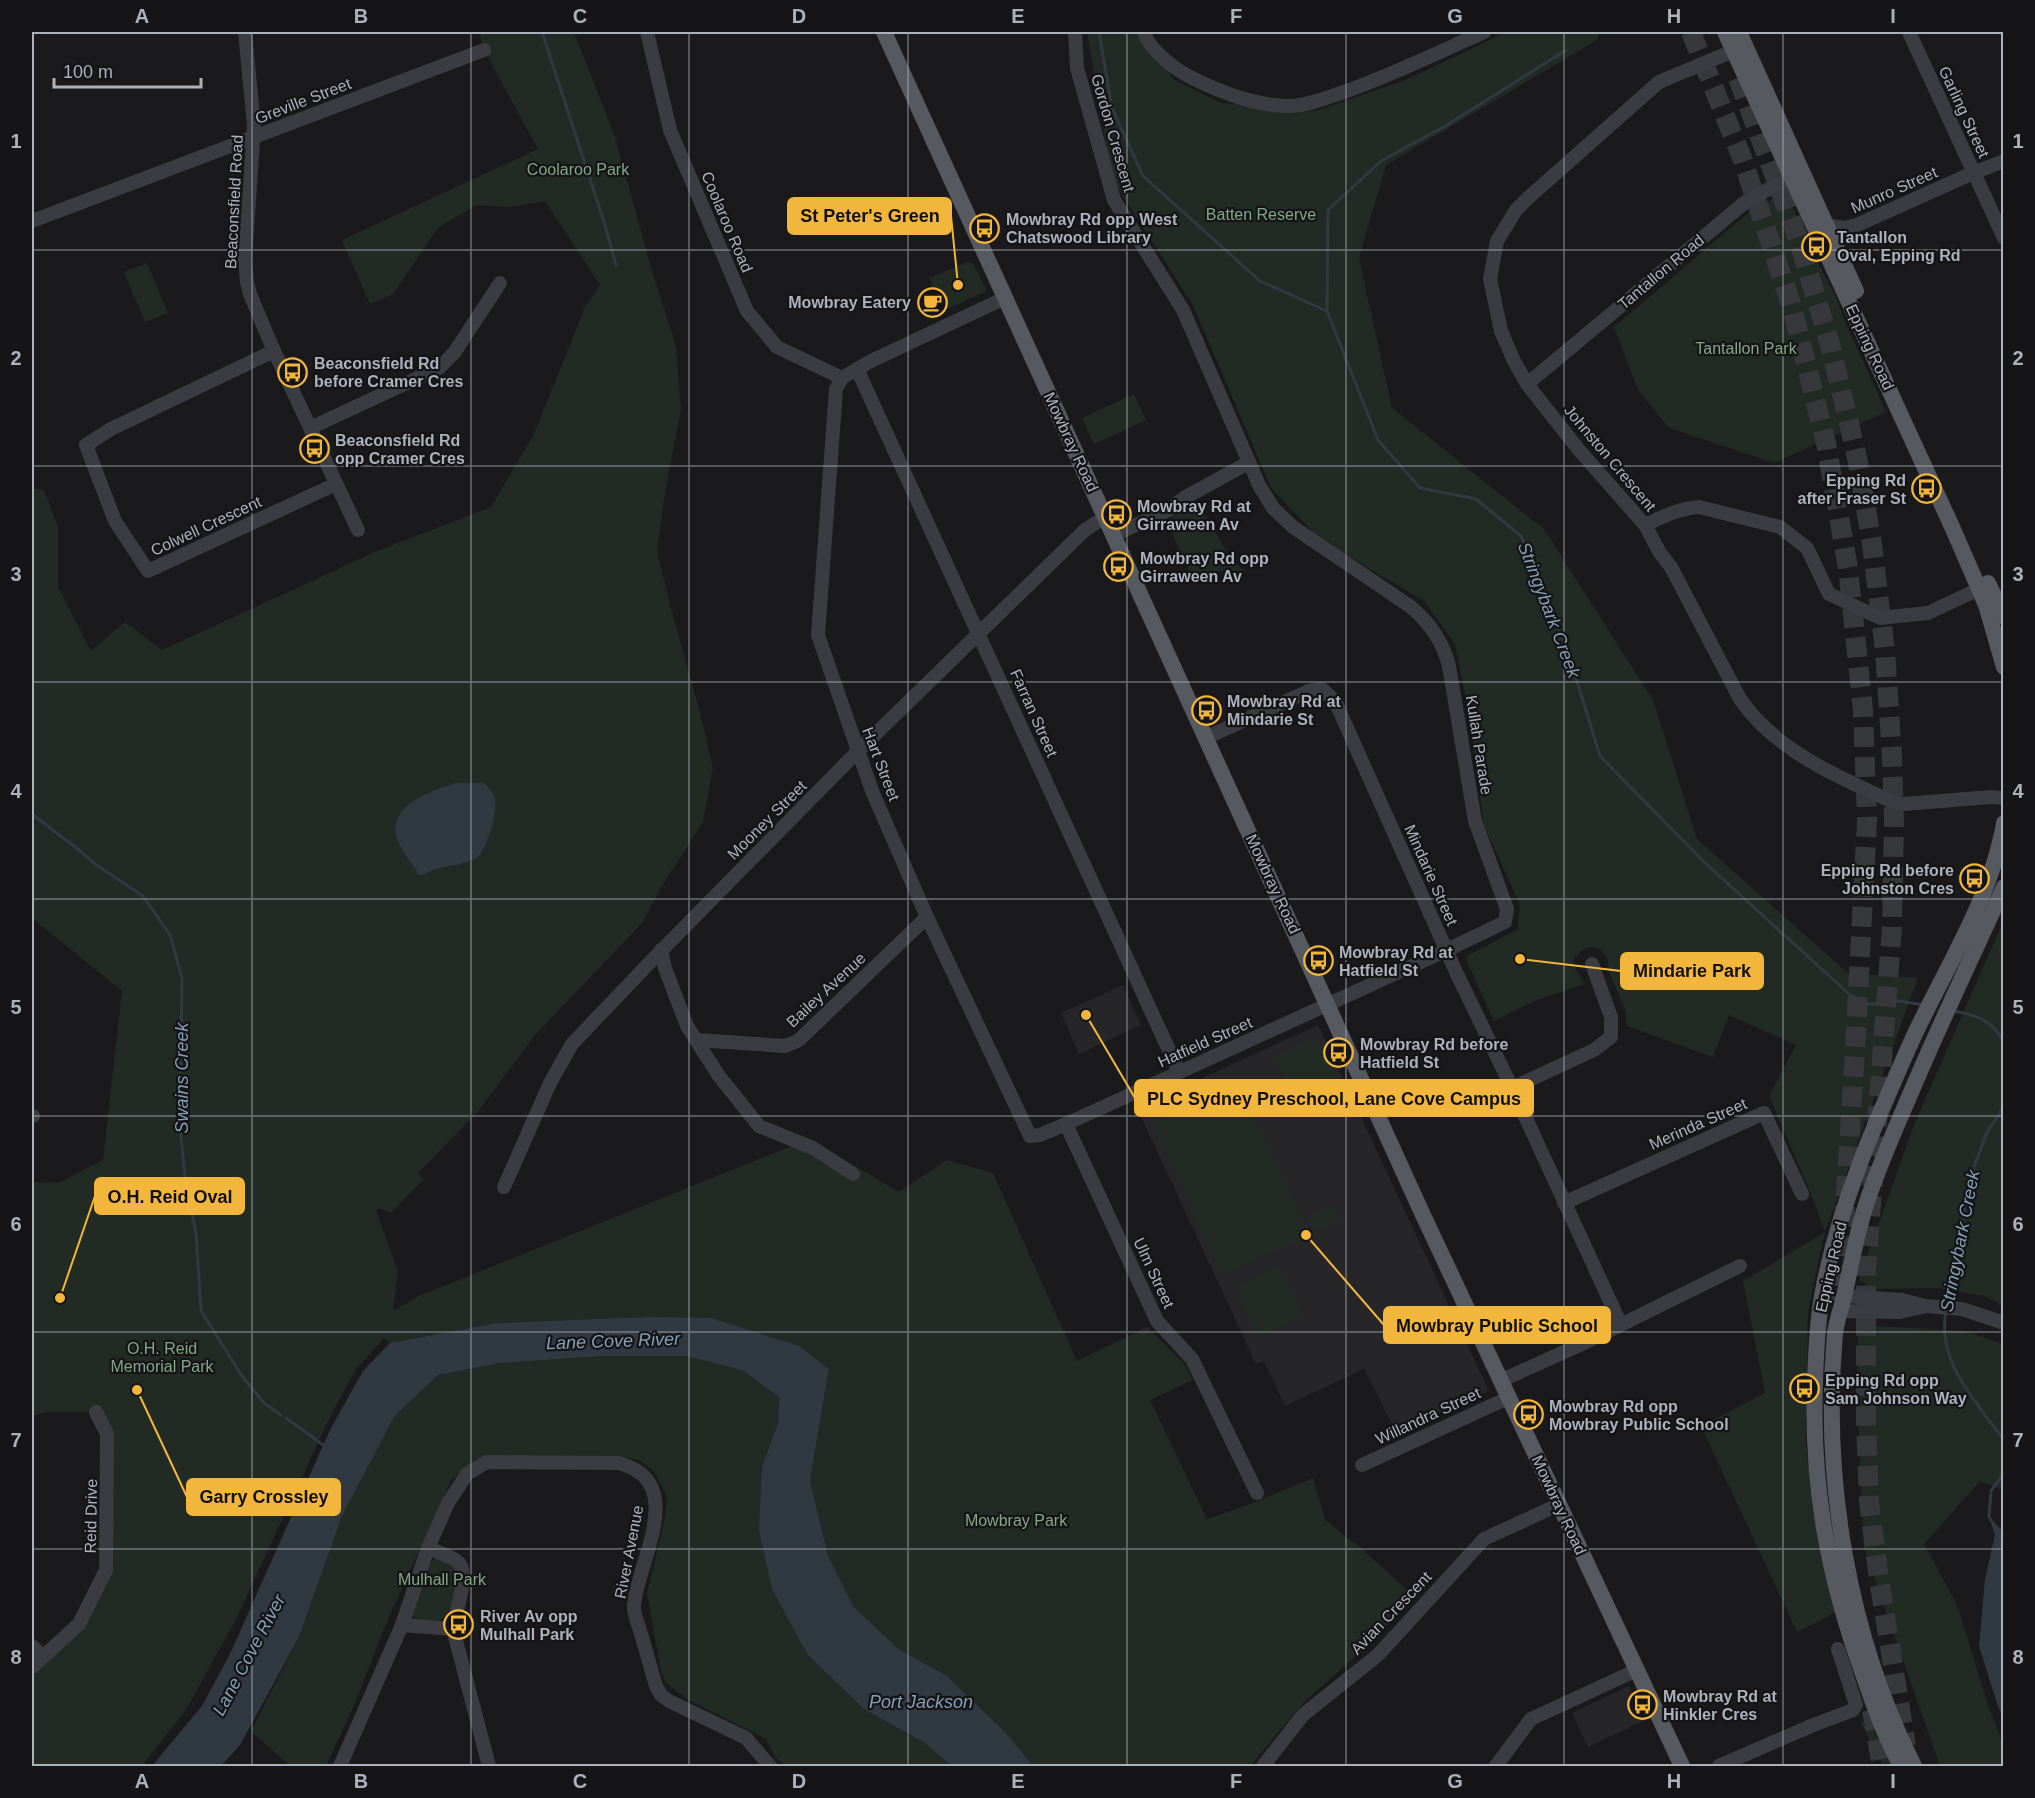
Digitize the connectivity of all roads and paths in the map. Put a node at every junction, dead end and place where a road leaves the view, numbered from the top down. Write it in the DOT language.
graph roads {
  1 [pos="245,32"];
  2 [pos="646,32"];
  3 [pos="884,32"];
  4 [pos="1075,32"];
  5 [pos="1144,32"];
  6 [pos="1484,32"];
  7 [pos="1725,32"];
  8 [pos="1738,32"];
  9 [pos="1909,32"];
  10 [pos="484,50"];
  11 [pos="1733,51"];
  12 [pos="253,138"];
  13 [pos="2004,161"];
  14 [pos="1973,172"];
  15 [pos="1797,175"];
  16 [pos="32,221"];
  17 [pos="1826,225"];
  18 [pos="2004,238"];
  19 [pos="500,283"];
  20 [pos="1005,298"];
  21 [pos="274,351"];
  22 [pos="857,369"];
  23 [pos="842,378"];
  24 [pos="1527,384"];
  25 [pos="310,428"];
  26 [pos="1248,463"];
  27 [pos="336,484"];
  28 [pos="1106,517"];
  29 [pos="1645,525"];
  30 [pos="358,530"];
  31 [pos="1114,535"];
  32 [pos="1979,589"];
  33 [pos="2004,617"];
  34 [pos="979,633"];
  35 [pos="2004,667"];
  36 [pos="1205,738"];
  37 [pos="857,752"];
  38 [pos="2004,798"];
  39 [pos="2004,823"];
  40 [pos="2004,887"];
  41 [pos="927,917"];
  42 [pos="661,950"];
  43 [pos="1447,950"];
  44 [pos="1592,964"];
  45 [pos="1328,1005"];
  46 [pos="696,1040"];
  47 [pos="1179,1072"];
  48 [pos="1512,1088"];
  49 [pos="1066,1124"];
  50 [pos="1030,1136"];
  51 [pos="853,1174"];
  52 [pos="504,1187"];
  53 [pos="1802,1194"];
  54 [pos="1564,1203"];
  55 [pos="1740,1266"];
  56 [pos="1821,1301"];
  57 [pos="1842,1303"];
  58 [pos="2004,1323"];
  59 [pos="1621,1325"];
  60 [pos="1500,1382"];
  61 [pos="1508,1398"];
  62 [pos="96,1412"];
  63 [pos="1362,1465"];
  64 [pos="1257,1493"];
  65 [pos="1558,1504"];
  66 [pos="428,1548"];
  67 [pos="402,1625"];
  68 [pos="453,1629"];
  69 [pos="32,1646"];
  70 [pos="1838,1649"];
  71 [pos="43,1657"];
  72 [pos="32,1667"];
  73 [pos="1636,1670"];
  74 [pos="764,1766"];
  75 [pos="340,1767"];
  76 [pos="489,1767"];
  77 [pos="1263,1767"];
  78 [pos="1496,1767"];
  79 [pos="1682,1767"];
  80 [pos="1719,1767"];
  81 [pos="1901,1767"];
  82 [pos="1914,1767"];
  1 -- 12 [label="street, Beaconsfield Road"];
  2 -- 23 [label="street, Coolaroo Road"];
  3 -- 20 [label="main road, Mowbray Road"];
  4 -- 26 [label="street, Gordon Crescent"];
  5 -- 6 [label="street"];
  7 -- 11 [label="main road, Epping Road"];
  8 -- 15 [label="main road, Epping Road"];
  9 -- 14 [label="street, Garling Street"];
  10 -- 12 [label="street, Greville Street"];
  11 -- 15 [label="main road, Epping Road"];
  11 -- 24 [label="street, Johnston Crescent"];
  12 -- 16 [label="street, Greville Street"];
  12 -- 21 [label="street, Beaconsfield Road"];
  13 -- 14 [label="street, Munro Street"];
  14 -- 17 [label="street, Munro Street"];
  14 -- 18 [label="street, Garling Street"];
  15 -- 17 [label="main road, Epping Road"];
  15 -- 24 [label="street, Tantallon Road"];
  15 -- 32 [label="main road, Epping Road"];
  17 -- 33 [label="main road, Epping Road"];
  19 -- 25 [label="street"];
  20 -- 22 [label="street"];
  20 -- 28 [label="main road, Mowbray Road"];
  21 -- 25 [label="street, Beaconsfield Road"];
  21 -- 27 [label="street, Colwell Crescent"];
  22 -- 23 [label="street"];
  22 -- 34 [label="street, Farran Street"];
  23 -- 37 [label="street, Hart Street"];
  24 -- 29 [label="street, Johnston Crescent"];
  25 -- 27 [label="street, Beaconsfield Road"];
  26 -- 31 [label="street"];
  26 -- 43 [label="street, Kullah Parade"];
  27 -- 30 [label="street, Beaconsfield Road"];
  28 -- 31 [label="main road, Mowbray Road"];
  28 -- 34 [label="street, Mooney Street"];
  29 -- 32 [label="street"];
  29 -- 38 [label="street, Johnston Crescent"];
  31 -- 36 [label="main road, Mowbray Road"];
  32 -- 35 [label="main road, Epping Road"];
  34 -- 37 [label="street, Mooney Street"];
  34 -- 47 [label="street, Farran Street"];
  36 -- 43 [label="street, Mindarie Street"];
  36 -- 45 [label="main road, Mowbray Road"];
  37 -- 41 [label="street, Hart Street"];
  37 -- 42 [label="street, Mooney Street"];
  39 -- 56 [label="main road, Epping Road"];
  40 -- 57 [label="main road, Epping Road"];
  41 -- 46 [label="street, Bailey Avenue"];
  41 -- 50 [label="street, Hart Street"];
  42 -- 46 [label="street"];
  42 -- 52 [label="street, Mooney Street"];
  43 -- 45 [label="street, Kullah Parade"];
  43 -- 48 [label="street, Mindarie Street"];
  44 -- 48 [label="street"];
  45 -- 47 [label="street, Hatfield Street"];
  45 -- 60 [label="main road, Mowbray Road"];
  46 -- 51 [label="street"];
  47 -- 49 [label="street, Hatfield Street"];
  48 -- 54 [label="street, Mindarie Street"];
  49 -- 50 [label="street, Hatfield Street"];
  49 -- 64 [label="street, Ulm Street"];
  53 -- 54 [label="street, Merinda Street"];
  54 -- 59 [label="street, Mindarie Street"];
  55 -- 59 [label="street, Willandra Street"];
  56 -- 57 [label="main road"];
  56 -- 81 [label="main road, Epping Road"];
  57 -- 58 [label="street"];
  57 -- 82 [label="main road, Epping Road"];
  59 -- 60 [label="street, Willandra Street"];
  60 -- 61 [label="main road, Mowbray Road"];
  61 -- 63 [label="street, Willandra Street"];
  61 -- 65 [label="main road, Mowbray Road"];
  62 -- 71 [label="street, Reid Drive"];
  65 -- 73 [label="main road, Mowbray Road"];
  65 -- 77 [label="street, Avian Crescent"];
  66 -- 67 [label="street, River Avenue"];
  66 -- 68 [label="street"];
  66 -- 74 [label="street, River Avenue"];
  67 -- 68 [label="street"];
  67 -- 75 [label="street, River Avenue"];
  68 -- 76 [label="street"];
  69 -- 71 [label="street"];
  70 -- 80 [label="street"];
  71 -- 72 [label="street, Reid Drive"];
  73 -- 78 [label="street"];
  73 -- 79 [label="main road, Mowbray Road"];
}
